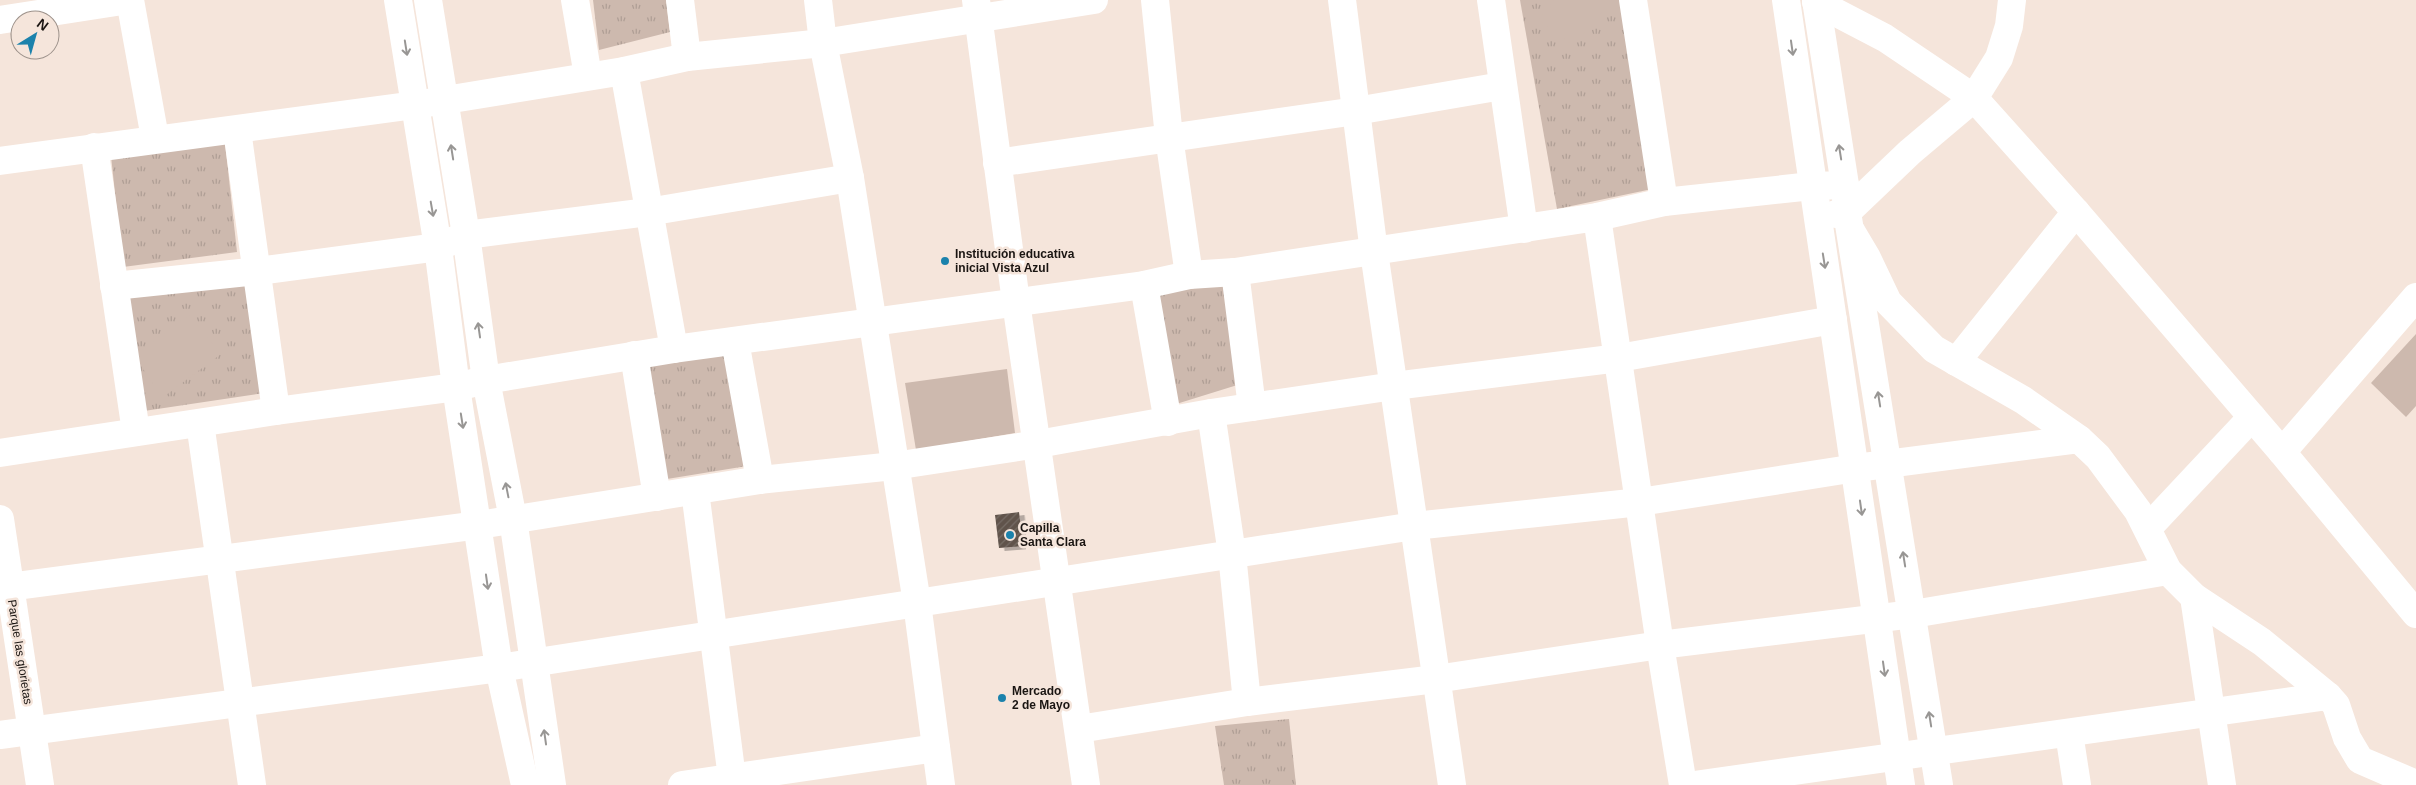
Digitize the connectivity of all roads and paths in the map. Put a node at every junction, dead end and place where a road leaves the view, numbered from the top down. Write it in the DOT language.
graph roads {
  1 [pos="130,0"];
  2 [pos="398,0"];
  3 [pos="428,0"];
  4 [pos="575,0"];
  5 [pos="680,0"];
  6 [pos="818,0"];
  7 [pos="1094,0"];
  8 [pos="1155,0"];
  9 [pos="1342,0"];
  10 [pos="1491,0"];
  11 [pos="1633,0"];
  12 [pos="1786,0"];
  13 [pos="2012,0"];
  14 [pos="1816,1"];
  15 [pos="977,10"];
  16 [pos="0,20"];
  17 [pos="823,43"];
  18 [pos="687,57"];
  19 [pos="624,71"];
  20 [pos="588,76"];
  21 [pos="1502,86"];
  22 [pos="1974,98"];
  23 [pos="444,99"];
  24 [pos="415,105"];
  25 [pos="1356,111"];
  26 [pos="237,130"];
  27 [pos="1169,137"];
  28 [pos="155,138"];
  29 [pos="94,147"];
  30 [pos="0,161"];
  31 [pos="997,163"];
  32 [pos="850,178"];
  33 [pos="1845,185"];
  34 [pos="1812,186"];
  35 [pos="1664,202"];
  36 [pos="648,212"];
  37 [pos="2076,212"];
  38 [pos="1597,217"];
  39 [pos="1817,218"];
  40 [pos="1849,221"];
  41 [pos="1524,229"];
  42 [pos="466,235"];
  43 [pos="438,247"];
  44 [pos="1374,252"];
  45 [pos="258,271"];
  46 [pos="1235,272"];
  47 [pos="1189,275"];
  48 [pos="1144,285"];
  49 [pos="114,286"];
  50 [pos="2416,297"];
  51 [pos="1016,302"];
  52 [pos="1833,320"];
  53 [pos="872,321"];
  54 [pos="735,341"];
  55 [pos="674,349"];
  56 [pos="634,355"];
  57 [pos="1619,358"];
  58 [pos="1956,362"];
  59 [pos="486,380"];
  60 [pos="1394,386"];
  61 [pos="456,387"];
  62 [pos="1252,407"];
  63 [pos="276,411"];
  64 [pos="1211,413"];
  65 [pos="2252,417"];
  66 [pos="200,422"];
  67 [pos="1168,422"];
  68 [pos="136,432"];
  69 [pos="2079,439"];
  70 [pos="1038,444"];
  71 [pos="2282,452"];
  72 [pos="0,453"];
  73 [pos="1890,464"];
  74 [pos="894,466"];
  75 [pos="1856,468"];
  76 [pos="760,480"];
  77 [pos="695,491"];
  78 [pos="656,497"];
  79 [pos="1640,502"];
  80 [pos="0,518"];
  81 [pos="513,519"];
  82 [pos="479,525"];
  83 [pos="1414,526"];
  84 [pos="2148,528"];
  85 [pos="1232,554"];
  86 [pos="219,558"];
  87 [pos="2168,571"];
  88 [pos="1058,581"];
  89 [pos="5,587"];
  90 [pos="2194,597"];
  91 [pos="917,603"];
  92 [pos="1913,614"];
  93 [pos="2416,614"];
  94 [pos="1877,618"];
  95 [pos="714,635"];
  96 [pos="1660,645"];
  97 [pos="534,663"];
  98 [pos="500,668"];
  99 [pos="1436,679"];
  100 [pos="2328,696"];
  101 [pos="240,702"];
  102 [pos="1247,702"];
  103 [pos="2211,712"];
  104 [pos="1079,729"];
  105 [pos="32,730"];
  106 [pos="2069,733"];
  107 [pos="0,735"];
  108 [pos="936,748"];
  109 [pos="1935,753"];
  110 [pos="1897,758"];
  111 [pos="2361,773"];
  112 [pos="732,778"];
  113 [pos="1754,781"];
  114 [pos="2416,784"];
  115 [pos="40,785"];
  116 [pos="252,785"];
  117 [pos="525,785"];
  118 [pos="552,785"];
  119 [pos="682,785"];
  120 [pos="942,785"];
  121 [pos="1086,785"];
  122 [pos="1452,785"];
  123 [pos="1683,785"];
  124 [pos="1694,785"];
  125 [pos="1901,785"];
  126 [pos="1940,785"];
  127 [pos="2077,785"];
  128 [pos="2222,785"];
  1 -- 16 [label="street"];
  1 -- 28 [label="street"];
  2 -- 24 [label="street, one-way"];
  3 -- 23 [label="street"];
  4 -- 20 [label="street"];
  5 -- 18 [label="street"];
  6 -- 17 [label="street"];
  7 -- 15 [label="street"];
  8 -- 27 [label="street"];
  9 -- 25 [label="street"];
  10 -- 21 [label="street"];
  11 -- 35 [label="street"];
  12 -- 34 [label="street, one-way"];
  13 -- 22 [label="street"];
  14 -- 22 [label="street"];
  33 -- 14 [label="street, one-way"];
  15 -- 17 [label="street"];
  15 -- 31 [label="street"];
  17 -- 18 [label="street"];
  17 -- 32 [label="street"];
  18 -- 19 [label="street"];
  19 -- 20 [label="street"];
  19 -- 36 [label="street"];
  20 -- 23 [label="street"];
  21 -- 25 [label="street"];
  21 -- 41 [label="street"];
  22 -- 37 [label="street"];
  22 -- 40 [label="street"];
  23 -- 24 [label="street"];
  42 -- 23 [label="street, one-way"];
  24 -- 26 [label="street"];
  24 -- 43 [label="street, one-way"];
  25 -- 27 [label="street"];
  25 -- 44 [label="street"];
  26 -- 28 [label="street"];
  26 -- 45 [label="street"];
  27 -- 31 [label="street"];
  27 -- 47 [label="street"];
  28 -- 29 [label="street"];
  29 -- 30 [label="street"];
  29 -- 49 [label="street"];
  31 -- 51 [label="street"];
  32 -- 36 [label="street"];
  32 -- 53 [label="street"];
  33 -- 34 [label="street"];
  33 -- 40 [label="street"];
  34 -- 35 [label="street"];
  34 -- 39 [label="street"];
  35 -- 38 [label="street"];
  36 -- 42 [label="street"];
  36 -- 55 [label="street"];
  37 -- 58 [label="street"];
  37 -- 65 [label="street"];
  38 -- 41 [label="street"];
  38 -- 57 [label="street"];
  39 -- 40 [label="street"];
  39 -- 52 [label="street, one-way"];
  40 -- 58 [label="street"];
  73 -- 40 [label="street, one-way"];
  41 -- 44 [label="street"];
  42 -- 43 [label="street"];
  59 -- 42 [label="street, one-way"];
  43 -- 45 [label="street"];
  43 -- 61 [label="street"];
  44 -- 46 [label="street"];
  44 -- 60 [label="street"];
  45 -- 49 [label="street"];
  45 -- 63 [label="street"];
  46 -- 47 [label="street"];
  46 -- 62 [label="street"];
  47 -- 48 [label="street"];
  48 -- 51 [label="street"];
  48 -- 67 [label="street"];
  49 -- 68 [label="street"];
  50 -- 71 [label="street"];
  51 -- 53 [label="street"];
  51 -- 70 [label="street"];
  52 -- 57 [label="street"];
  52 -- 75 [label="street"];
  53 -- 54 [label="street"];
  53 -- 74 [label="street"];
  54 -- 55 [label="street"];
  54 -- 76 [label="street"];
  55 -- 56 [label="street"];
  56 -- 59 [label="street"];
  56 -- 78 [label="street"];
  57 -- 60 [label="street"];
  57 -- 79 [label="street"];
  58 -- 69 [label="street"];
  59 -- 61 [label="street"];
  81 -- 59 [label="street, one-way"];
  60 -- 62 [label="street"];
  60 -- 83 [label="street"];
  61 -- 63 [label="street"];
  61 -- 82 [label="street, one-way"];
  62 -- 64 [label="street"];
  63 -- 66 [label="street"];
  64 -- 67 [label="street"];
  64 -- 85 [label="street"];
  65 -- 71 [label="street"];
  65 -- 84 [label="street"];
  66 -- 68 [label="street"];
  66 -- 86 [label="street"];
  67 -- 70 [label="street"];
  68 -- 72 [label="street"];
  69 -- 73 [label="street"];
  69 -- 84 [label="street"];
  70 -- 74 [label="street"];
  70 -- 88 [label="street"];
  71 -- 93 [label="street"];
  73 -- 75 [label="street"];
  92 -- 73 [label="street, one-way"];
  74 -- 76 [label="street"];
  74 -- 91 [label="street"];
  75 -- 79 [label="street"];
  75 -- 94 [label="street, one-way"];
  76 -- 77 [label="street"];
  77 -- 78 [label="street"];
  77 -- 95 [label="street"];
  78 -- 81 [label="street"];
  79 -- 83 [label="street"];
  79 -- 96 [label="street"];
  80 -- 89 [label="street, Parque las glorietas"];
  81 -- 82 [label="street"];
  81 -- 97 [label="street"];
  82 -- 86 [label="street"];
  82 -- 98 [label="street, one-way"];
  83 -- 85 [label="street"];
  83 -- 99 [label="street"];
  84 -- 87 [label="street"];
  85 -- 88 [label="street"];
  85 -- 102 [label="street"];
  86 -- 89 [label="street"];
  86 -- 101 [label="street"];
  87 -- 90 [label="street"];
  87 -- 92 [label="street"];
  88 -- 91 [label="street"];
  88 -- 104 [label="street"];
  89 -- 105 [label="street, Parque las glorietas"];
  90 -- 100 [label="street"];
  90 -- 103 [label="street"];
  91 -- 95 [label="street"];
  91 -- 108 [label="street"];
  92 -- 94 [label="street"];
  109 -- 92 [label="street, one-way"];
  94 -- 96 [label="street"];
  94 -- 110 [label="street, one-way"];
  95 -- 97 [label="street"];
  95 -- 112 [label="street"];
  96 -- 99 [label="street"];
  96 -- 123 [label="street"];
  97 -- 98 [label="street"];
  118 -- 97 [label="street, one-way"];
  98 -- 101 [label="street"];
  98 -- 117 [label="street"];
  99 -- 102 [label="street"];
  99 -- 122 [label="street"];
  100 -- 103 [label="street"];
  100 -- 111 [label="street"];
  101 -- 105 [label="street"];
  101 -- 116 [label="street"];
  102 -- 104 [label="street"];
  103 -- 106 [label="street"];
  103 -- 128 [label="street"];
  104 -- 121 [label="street"];
  105 -- 107 [label="street"];
  105 -- 115 [label="street, Parque las glorietas"];
  106 -- 109 [label="street"];
  106 -- 127 [label="street"];
  108 -- 112 [label="street"];
  108 -- 120 [label="street"];
  109 -- 110 [label="street"];
  109 -- 126 [label="street"];
  110 -- 113 [label="street"];
  110 -- 125 [label="street"];
  111 -- 114 [label="street"];
  112 -- 119 [label="street"];
  113 -- 124 [label="street"];
}
